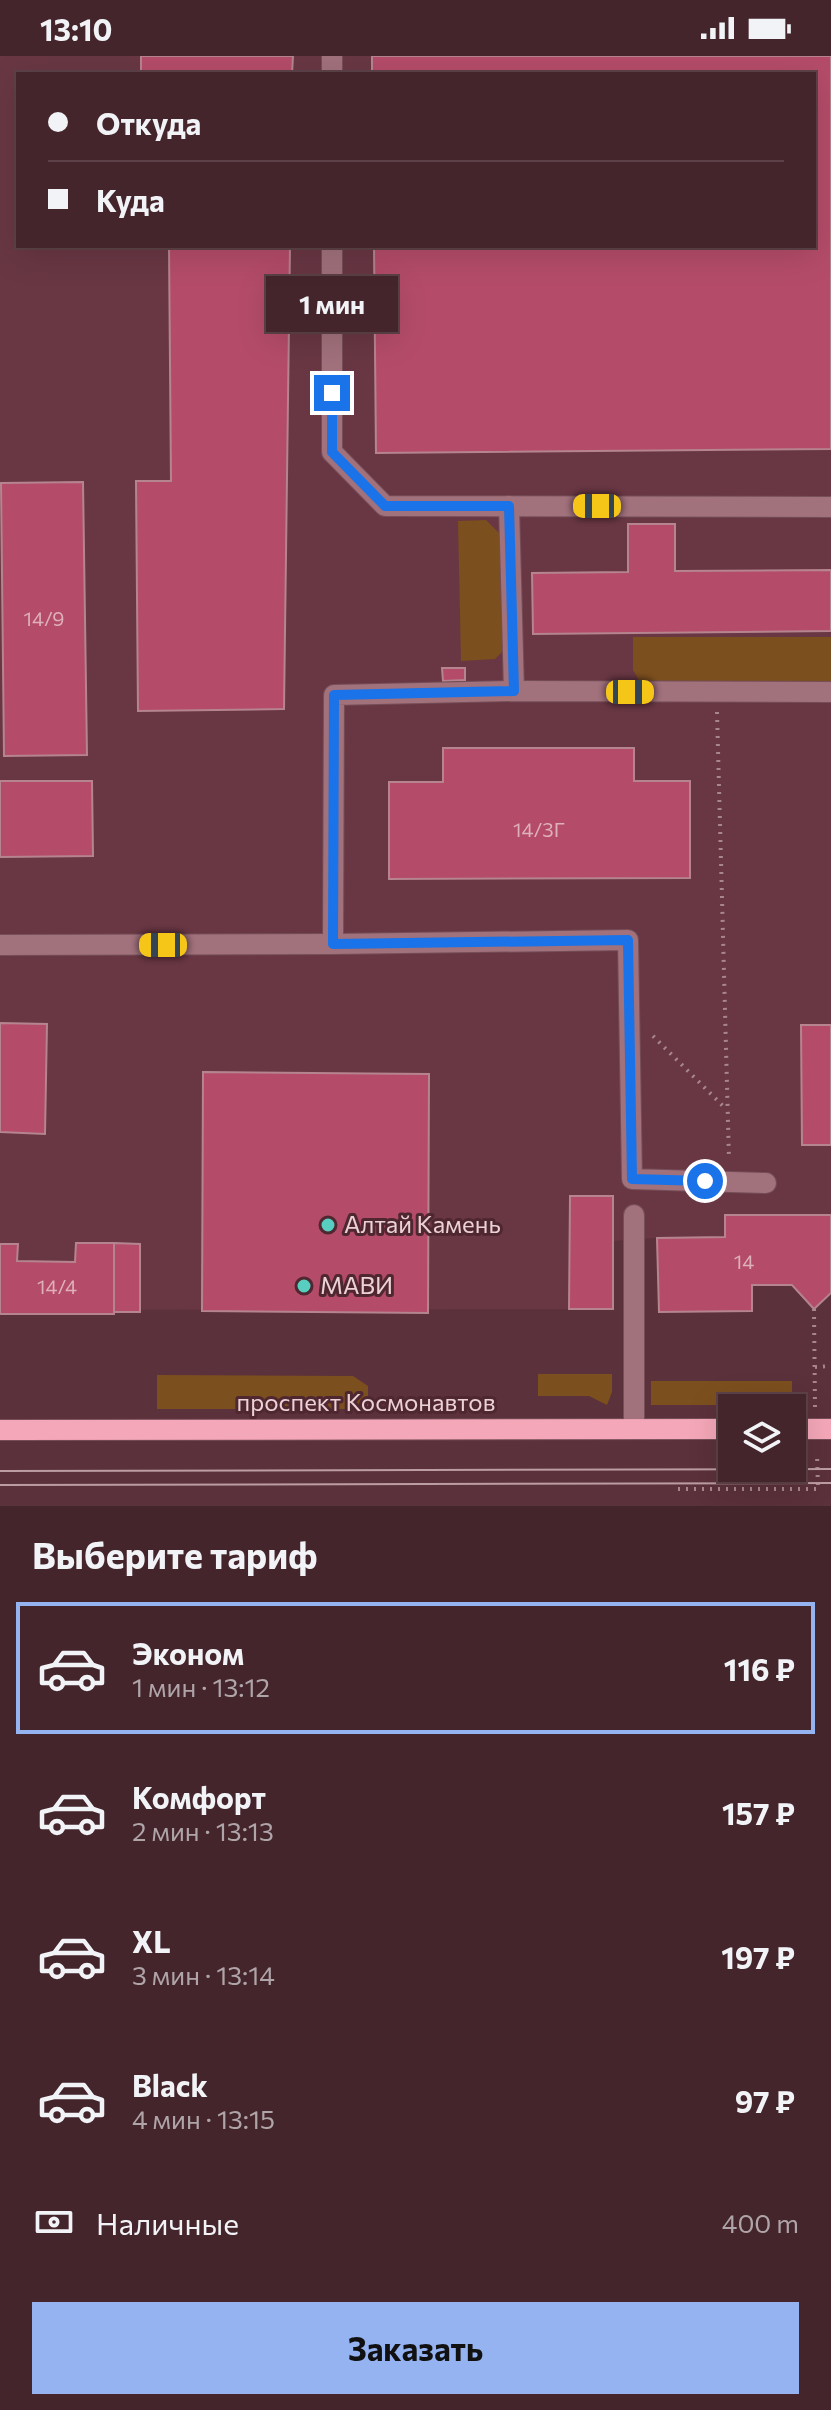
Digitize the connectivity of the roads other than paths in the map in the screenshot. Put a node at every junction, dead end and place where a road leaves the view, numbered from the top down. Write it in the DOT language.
graph roads {
  1 [pos="332,248"];
  2 [pos="509,506"];
  3 [pos="831,507"];
  4 [pos="514,691"];
  5 [pos="831,692"];
  6 [pos="333,944"];
  7 [pos="0,945"];
  8 [pos="766,1183"];
  9 [pos="634,1215"];
  10 [pos="634,1429"];
  11 [pos="718,1429"];
  12 [pos="806,1429"];
  13 [pos="831,1429"];
  14 [pos="0,1430"];
  1 -- 2 [label="lane"];
  2 -- 3 [label="lane"];
  2 -- 4 [label="lane"];
  4 -- 5 [label="lane"];
  4 -- 6 [label="lane"];
  6 -- 7 [label="lane"];
  6 -- 8 [label="lane"];
  9 -- 10 [label="lane"];
  10 -- 11 [label="main road, проспект Космонавтов"];
  10 -- 14 [label="main road, проспект Космонавтов"];
  12 -- 13 [label="main road"];
}
